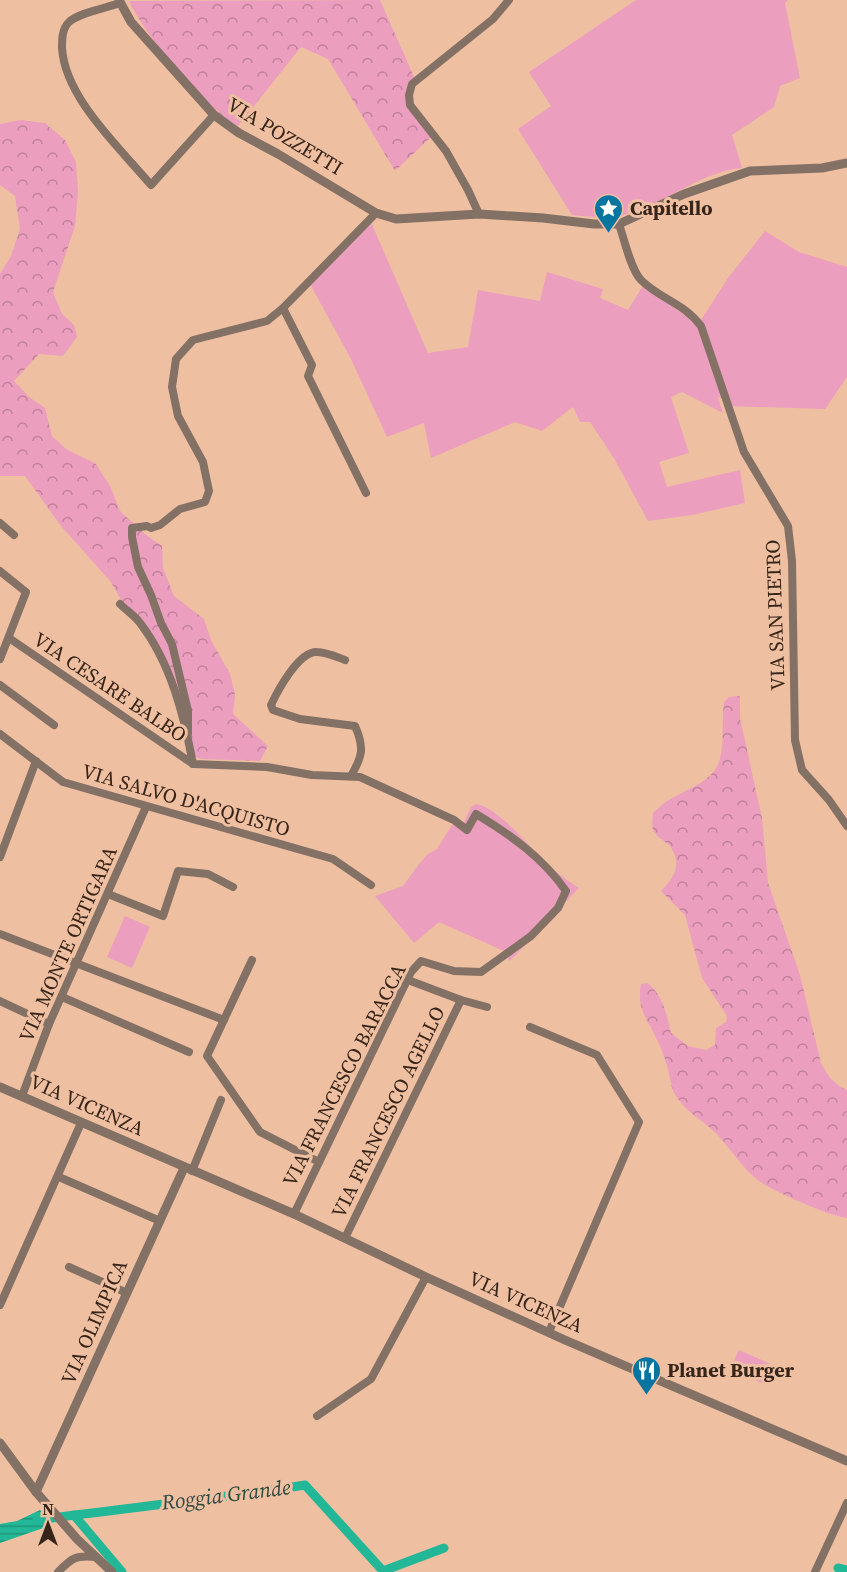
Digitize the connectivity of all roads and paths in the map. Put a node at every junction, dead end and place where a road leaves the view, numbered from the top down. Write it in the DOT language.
graph roads {
  1 [pos="509,0"];
  2 [pos="119,2"];
  3 [pos="214,115"];
  4 [pos="847,163"];
  5 [pos="376,213"];
  6 [pos="479,214"];
  7 [pos="620,224"];
  8 [pos="284,308"];
  9 [pos="366,493"];
  10 [pos="0,524"];
  11 [pos="14,535"];
  12 [pos="0,571"];
  13 [pos="120,604"];
  14 [pos="9,638"];
  15 [pos="0,659"];
  16 [pos="345,660"];
  17 [pos="0,685"];
  18 [pos="54,725"];
  19 [pos="188,733"];
  20 [pos="0,734"];
  21 [pos="36,761"];
  22 [pos="193,764"];
  23 [pos="351,776"];
  24 [pos="146,807"];
  25 [pos="454,820"];
  26 [pos="847,826"];
  27 [pos="0,857"];
  28 [pos="371,885"];
  29 [pos="233,886"];
  30 [pos="108,894"];
  31 [pos="0,934"];
  32 [pos="252,960"];
  33 [pos="77,963"];
  34 [pos="408,980"];
  35 [pos="62,997"];
  36 [pos="461,1000"];
  37 [pos="0,1001"];
  38 [pos="487,1007"];
  39 [pos="224,1020"];
  40 [pos="49,1024"];
  41 [pos="530,1027"];
  42 [pos="189,1052"];
  43 [pos="0,1087"];
  44 [pos="22,1096"];
  45 [pos="221,1100"];
  46 [pos="81,1123"];
  47 [pos="319,1162"];
  48 [pos="188,1169"];
  49 [pos="59,1177"];
  50 [pos="294,1214"];
  51 [pos="160,1221"];
  52 [pos="345,1238"];
  53 [pos="69,1267"];
  54 [pos="426,1277"];
  55 [pos="127,1293"];
  56 [pos="0,1305"];
  57 [pos="549,1332"];
  58 [pos="317,1416"];
  59 [pos="0,1443"];
  60 [pos="847,1461"];
  61 [pos="36,1492"];
  62 [pos="847,1503"];
  63 [pos="77,1539"];
  64 [pos="96,1557"];
  65 [pos="72,1558"];
  66 [pos="818,1571"];
  67 [pos="58,1572"];
  68 [pos="112,1572"];
  1 -- 6 [label="street"];
  2 -- 3 [label="street, VIA POZZETTI"];
  2 -- 3 [label="street"];
  3 -- 5 [label="street, VIA POZZETTI"];
  4 -- 7 [label="street"];
  5 -- 6 [label="street, VIA POZZETTI"];
  5 -- 8 [label="street"];
  6 -- 7 [label="street, VIA POZZETTI"];
  7 -- 26 [label="street, VIA SAN PIETRO"];
  8 -- 9 [label="street"];
  8 -- 19 [label="street"];
  10 -- 11 [label="street"];
  12 -- 14 [label="street"];
  13 -- 19 [label="street, VIA CESARE BALBO"];
  14 -- 15 [label="street"];
  14 -- 22 [label="street, VIA CESARE BALBO"];
  16 -- 23 [label="street"];
  17 -- 18 [label="street"];
  19 -- 22 [label="street, VIA CESARE BALBO"];
  20 -- 21 [label="street, VIA SALVO D'ACQUISTO"];
  21 -- 24 [label="street, VIA SALVO D'ACQUISTO"];
  21 -- 27 [label="street"];
  22 -- 23 [label="street, VIA CESARE BALBO"];
  23 -- 25 [label="street, VIA CESARE BALBO"];
  24 -- 28 [label="street, VIA SALVO D'ACQUISTO"];
  24 -- 30 [label="street, VIA MONTE ORTIGARA"];
  25 -- 34 [label="street, VIA FRANCESCO BARACCA"];
  29 -- 30 [label="street"];
  30 -- 33 [label="street, VIA MONTE ORTIGARA"];
  31 -- 33 [label="street"];
  32 -- 39 [label="street"];
  33 -- 35 [label="street, VIA MONTE ORTIGARA"];
  33 -- 39 [label="street"];
  34 -- 36 [label="street"];
  34 -- 47 [label="street, VIA FRANCESCO BARACCA"];
  35 -- 40 [label="street, VIA MONTE ORTIGARA"];
  35 -- 42 [label="street"];
  36 -- 38 [label="street"];
  36 -- 52 [label="street, VIA FRANCESCO AGELLO"];
  37 -- 40 [label="street"];
  39 -- 47 [label="street"];
  40 -- 44 [label="street, VIA MONTE ORTIGARA"];
  41 -- 57 [label="street"];
  43 -- 44 [label="street, VIA VICENZA"];
  44 -- 46 [label="street, VIA VICENZA"];
  45 -- 48 [label="street"];
  46 -- 48 [label="street, VIA VICENZA"];
  46 -- 49 [label="street"];
  47 -- 50 [label="street, VIA FRANCESCO BARACCA"];
  48 -- 50 [label="street, VIA VICENZA"];
  48 -- 51 [label="street, VIA OLIMPICA"];
  49 -- 51 [label="street"];
  49 -- 56 [label="street"];
  50 -- 52 [label="street, VIA VICENZA"];
  51 -- 55 [label="street, VIA OLIMPICA"];
  52 -- 54 [label="street, VIA VICENZA"];
  53 -- 55 [label="street"];
  54 -- 57 [label="street, VIA VICENZA"];
  54 -- 58 [label="street"];
  55 -- 61 [label="street, VIA OLIMPICA"];
  57 -- 60 [label="street, VIA VICENZA"];
  59 -- 61 [label="street"];
  61 -- 63 [label="street"];
  62 -- 66 [label="street"];
  63 -- 64 [label="street"];
  63 -- 65 [label="street"];
  64 -- 65 [label="street"];
  64 -- 68 [label="street"];
  65 -- 67 [label="street"];
}
